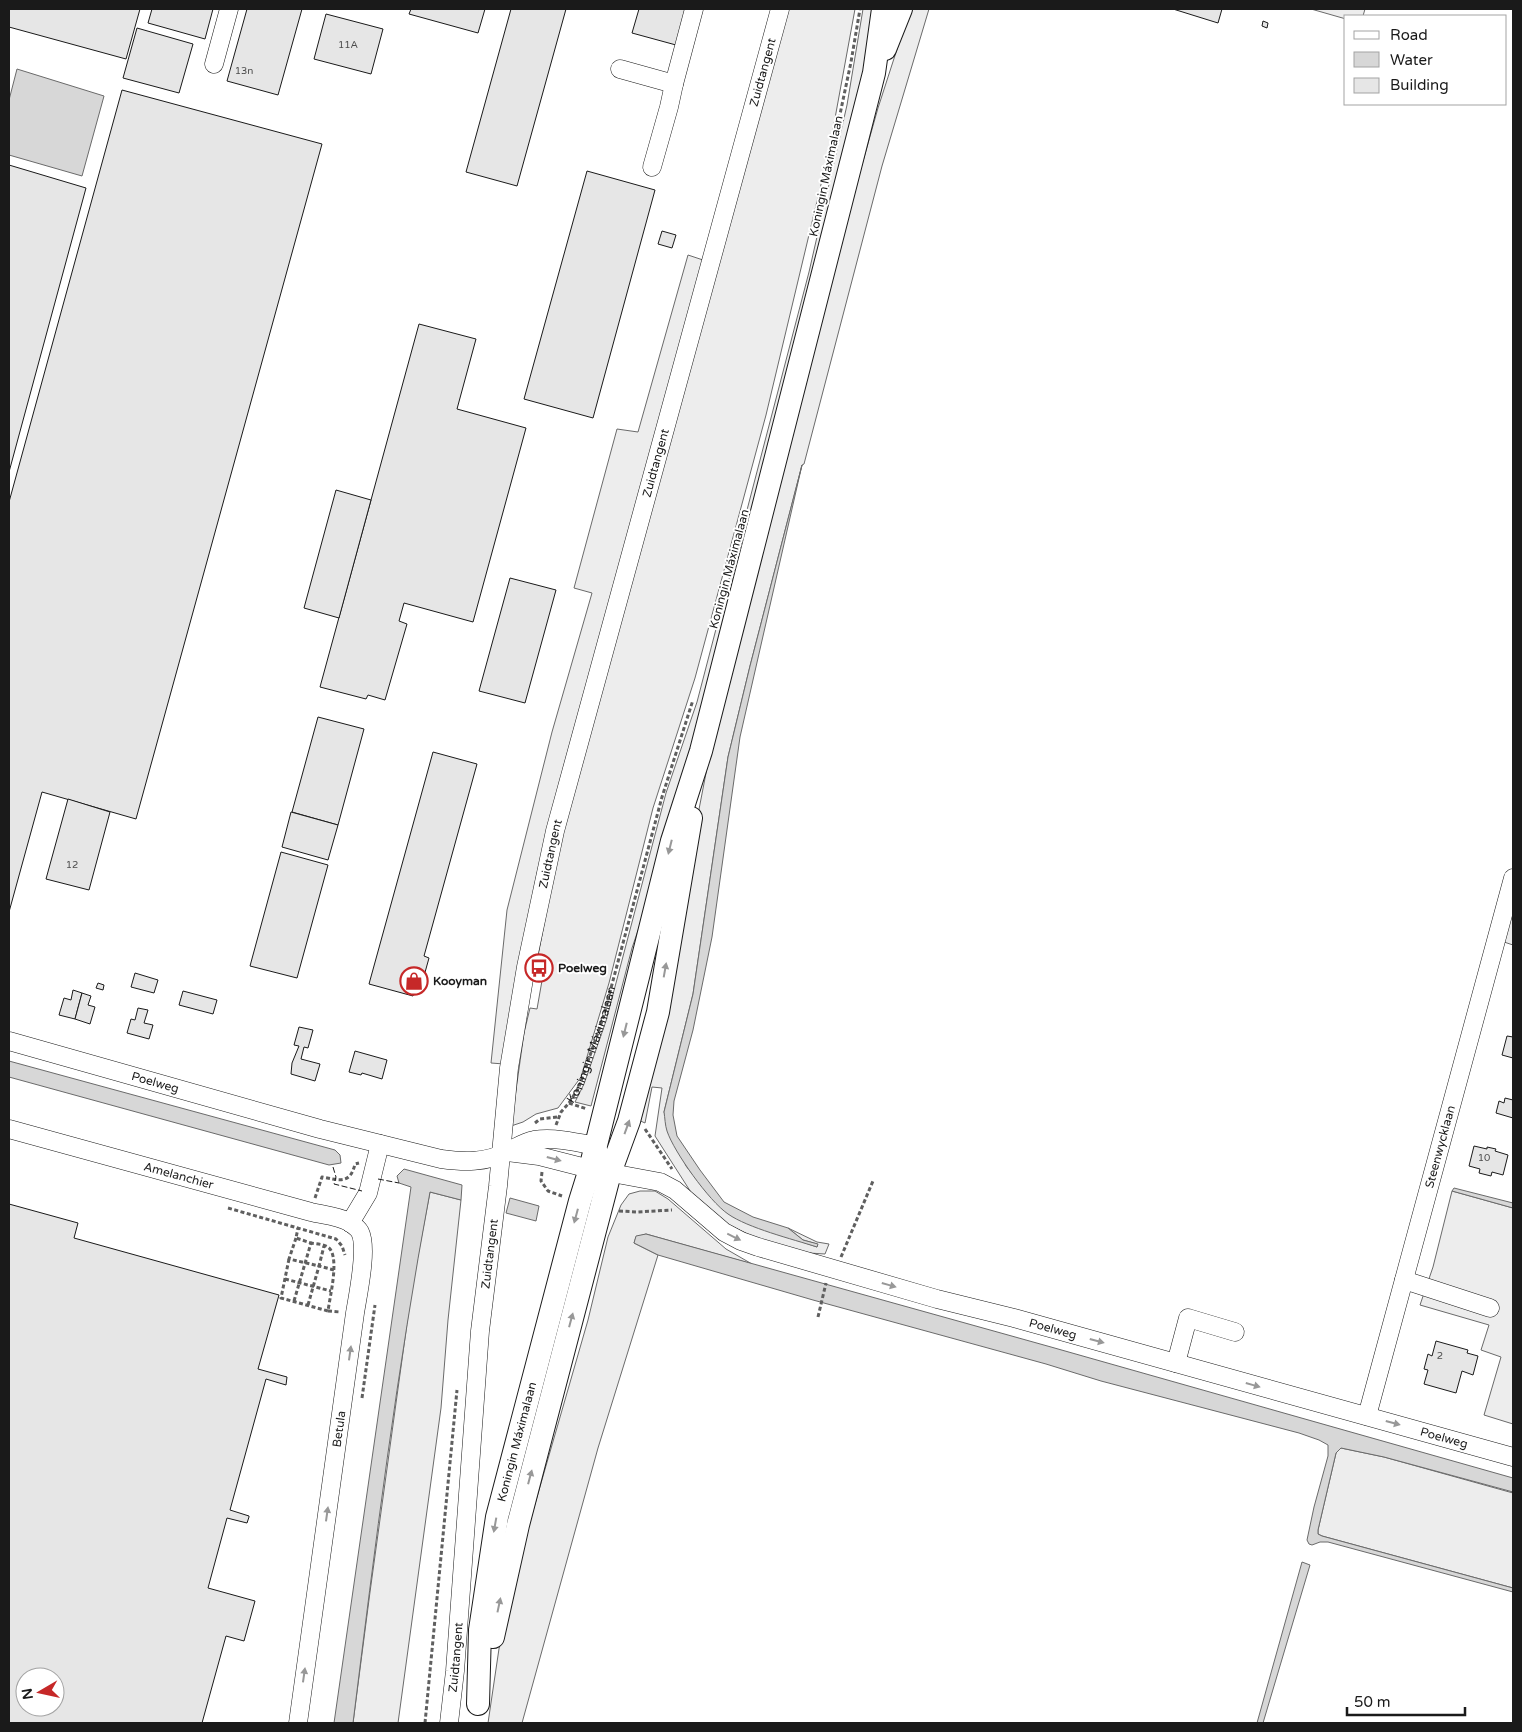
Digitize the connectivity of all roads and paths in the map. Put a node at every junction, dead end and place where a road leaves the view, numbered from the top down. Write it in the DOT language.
graph roads {
  1 [pos="229,9"];
  2 [pos="694,9"];
  3 [pos="780,9"];
  4 [pos="860,9"];
  5 [pos="883,9"];
  6 [pos="901,9"];
  7 [pos="214,64"];
  8 [pos="620,69"];
  9 [pos="874,73"];
  10 [pos="674,84"];
  11 [pos="652,167"];
  12 [pos="826,178"];
  13 [pos="695,695"];
  14 [pos="701,751"];
  15 [pos="1513,878"];
  16 [pos="9,1040"];
  17 [pos="558,1117"];
  18 [pos="9,1129"];
  19 [pos="596,1146"];
  20 [pos="378,1149"];
  21 [pos="503,1154"];
  22 [pos="600,1171"];
  23 [pos="873,1181"];
  24 [pos="311,1212"];
  25 [pos="350,1222"];
  26 [pos="298,1228"];
  27 [pos="296,1238"];
  28 [pos="311,1242"];
  29 [pos="324,1246"];
  30 [pos="289,1260"];
  31 [pos="305,1263"];
  32 [pos="319,1266"];
  33 [pos="334,1270"];
  34 [pos="831,1275"];
  35 [pos="285,1279"];
  36 [pos="1404,1280"];
  37 [pos="300,1282"];
  38 [pos="313,1286"];
  39 [pos="331,1291"];
  40 [pos="294,1301"];
  41 [pos="308,1306"];
  42 [pos="1490,1308"];
  43 [pos="818,1317"];
  44 [pos="1235,1332"];
  45 [pos="1176,1363"];
  46 [pos="1367,1416"];
  47 [pos="1513,1457"];
  48 [pos="438,1596"];
  49 [pos="477,1714"];
  50 [pos="298,1723"];
  51 [pos="426,1723"];
  52 [pos="449,1723"];
  1 -- 7 [label="street"];
  2 -- 10 [label="street"];
  3 -- 21 [label="street, Zuidtangent"];
  4 -- 12 [label="path, Koningin Máximalaan"];
  5 -- 9 [label="main road, Koningin Máximalaan"];
  6 -- 9 [label="main road, Koningin Máximalaan"];
  8 -- 10 [label="street"];
  9 -- 14 [label="main road, Koningin Máximalaan"];
  10 -- 11 [label="street"];
  13 -- 17 [label="path, Koningin Máximalaan"];
  14 -- 19 [label="main road, Koningin Máximalaan, one-way"];
  22 -- 14 [label="main road, Koningin Máximalaan, one-way"];
  15 -- 36 [label="street, Steenwycklaan"];
  16 -- 20 [label="street, Poelweg"];
  18 -- 24 [label="street, Amelanchier"];
  19 -- 21 [label="street, Poelweg"];
  19 -- 22 [label="main road, Koningin Máximalaan"];
  20 -- 21 [label="street, Poelweg"];
  20 -- 24 [label="path"];
  20 -- 25 [label="street"];
  21 -- 22 [label="street, Poelweg, one-way"];
  21 -- 52 [label="street, Zuidtangent"];
  22 -- 34 [label="street, Poelweg, one-way"];
  22 -- 49 [label="main road, Koningin Máximalaan"];
  23 -- 34 [label="path"];
  24 -- 25 [label="street, Amelanchier"];
  50 -- 25 [label="street, Betula, one-way"];
  26 -- 27 [label="path"];
  27 -- 28 [label="path"];
  27 -- 30 [label="path"];
  28 -- 29 [label="path"];
  28 -- 31 [label="path"];
  29 -- 32 [label="path"];
  29 -- 33 [label="path"];
  30 -- 31 [label="path"];
  30 -- 35 [label="path"];
  31 -- 32 [label="path"];
  31 -- 37 [label="path"];
  32 -- 33 [label="path"];
  32 -- 38 [label="path"];
  33 -- 39 [label="path"];
  34 -- 43 [label="path"];
  34 -- 45 [label="street, Poelweg, one-way"];
  35 -- 37 [label="path"];
  35 -- 40 [label="path"];
  36 -- 42 [label="street"];
  36 -- 46 [label="street, Steenwycklaan"];
  37 -- 38 [label="path"];
  37 -- 40 [label="path"];
  38 -- 39 [label="path"];
  38 -- 41 [label="path"];
  39 -- 41 [label="path"];
  40 -- 41 [label="path"];
  44 -- 45 [label="street"];
  45 -- 46 [label="street, Poelweg, one-way"];
  46 -- 47 [label="street, Poelweg, one-way"];
  48 -- 51 [label="path"];
}
